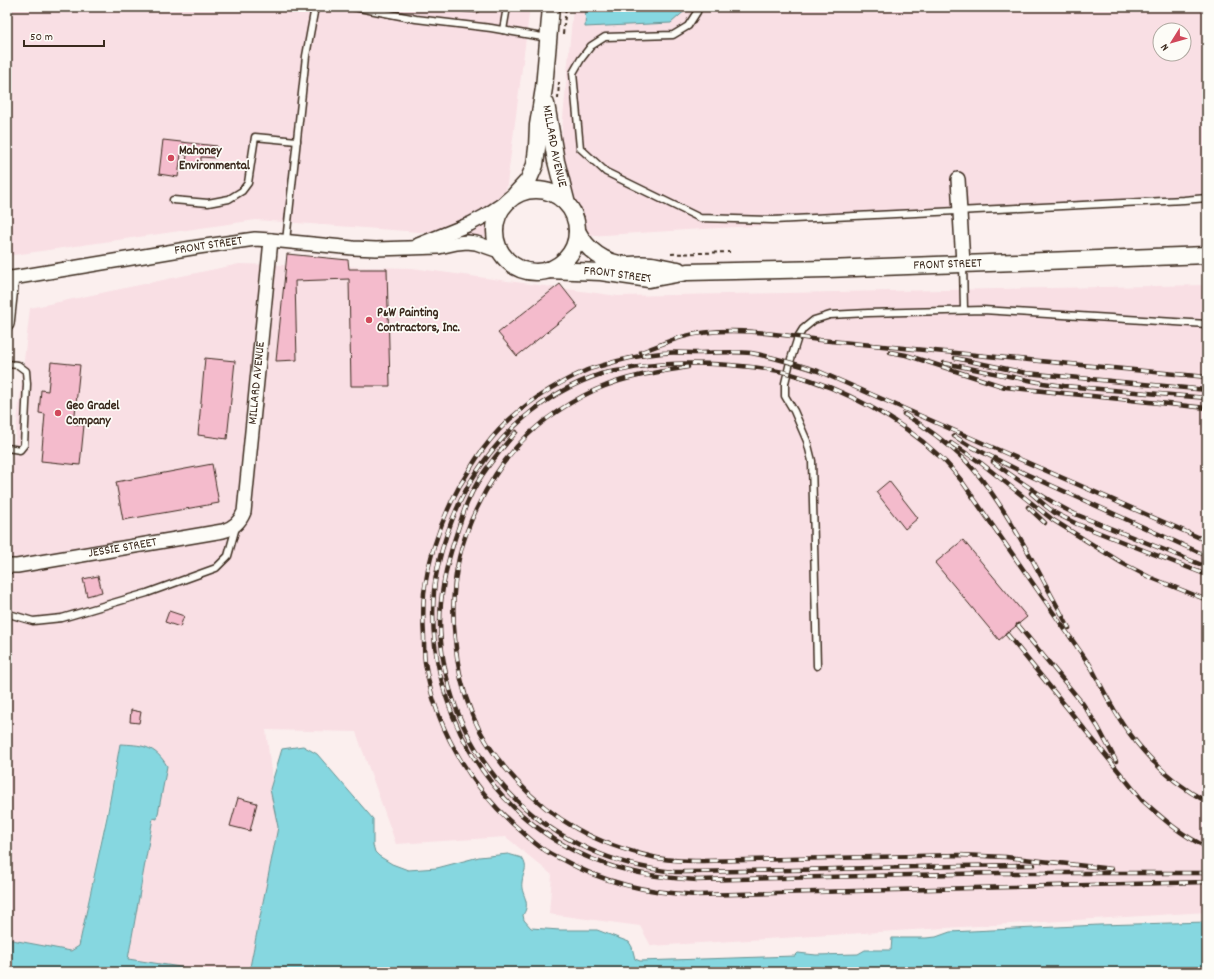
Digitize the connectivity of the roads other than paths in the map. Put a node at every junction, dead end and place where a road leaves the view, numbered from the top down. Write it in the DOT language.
graph roads {
  1 [pos="315,7"];
  2 [pos="354,7"];
  3 [pos="507,7"];
  4 [pos="551,7"];
  5 [pos="698,7"];
  6 [pos="503,30"];
  7 [pos="548,38"];
  8 [pos="544,88"];
  9 [pos="297,141"];
  10 [pos="958,179"];
  11 [pos="511,198"];
  12 [pos="1207,198"];
  13 [pos="173,200"];
  14 [pos="567,204"];
  15 [pos="960,212"];
  16 [pos="577,231"];
  17 [pos="272,240"];
  18 [pos="286,241"];
  19 [pos="411,248"];
  20 [pos="500,251"];
  21 [pos="1207,255"];
  22 [pos="964,263"];
  23 [pos="547,270"];
  24 [pos="688,272"];
  25 [pos="9,278"];
  26 [pos="964,310"];
  27 [pos="7,324"];
  28 [pos="1207,324"];
  29 [pos="7,364"];
  30 [pos="7,448"];
  31 [pos="237,524"];
  32 [pos="7,566"];
  33 [pos="7,612"];
  34 [pos="816,666"];
  1 -- 9 [label="lane"];
  2 -- 6 [label="lane"];
  3 -- 6 [label="lane"];
  4 -- 7 [label="street, MILLARD AVENUE"];
  5 -- 15 [label="lane"];
  6 -- 7 [label="lane"];
  7 -- 8 [label="street, MILLARD AVENUE"];
  8 -- 11 [label="street, MILLARD AVENUE"];
  8 -- 14 [label="street, MILLARD AVENUE"];
  9 -- 13 [label="lane"];
  9 -- 18 [label="lane"];
  10 -- 15 [label="street"];
  11 -- 14 [label="street"];
  11 -- 19 [label="street, FRONT STREET"];
  11 -- 20 [label="street"];
  12 -- 15 [label="lane"];
  14 -- 16 [label="street"];
  15 -- 22 [label="street"];
  16 -- 23 [label="street"];
  16 -- 24 [label="street, FRONT STREET"];
  17 -- 18 [label="street, FRONT STREET"];
  17 -- 25 [label="street, FRONT STREET"];
  17 -- 31 [label="street, MILLARD AVENUE"];
  18 -- 19 [label="street, FRONT STREET"];
  19 -- 20 [label="street, FRONT STREET"];
  20 -- 23 [label="street"];
  21 -- 22 [label="street, FRONT STREET"];
  22 -- 24 [label="street, FRONT STREET"];
  22 -- 26 [label="lane"];
  23 -- 24 [label="street, FRONT STREET"];
  25 -- 27 [label="street"];
  26 -- 28 [label="lane"];
  26 -- 34 [label="lane"];
  29 -- 30 [label="lane"];
  31 -- 32 [label="street, JESSIE STREET"];
  31 -- 33 [label="lane"];
}
